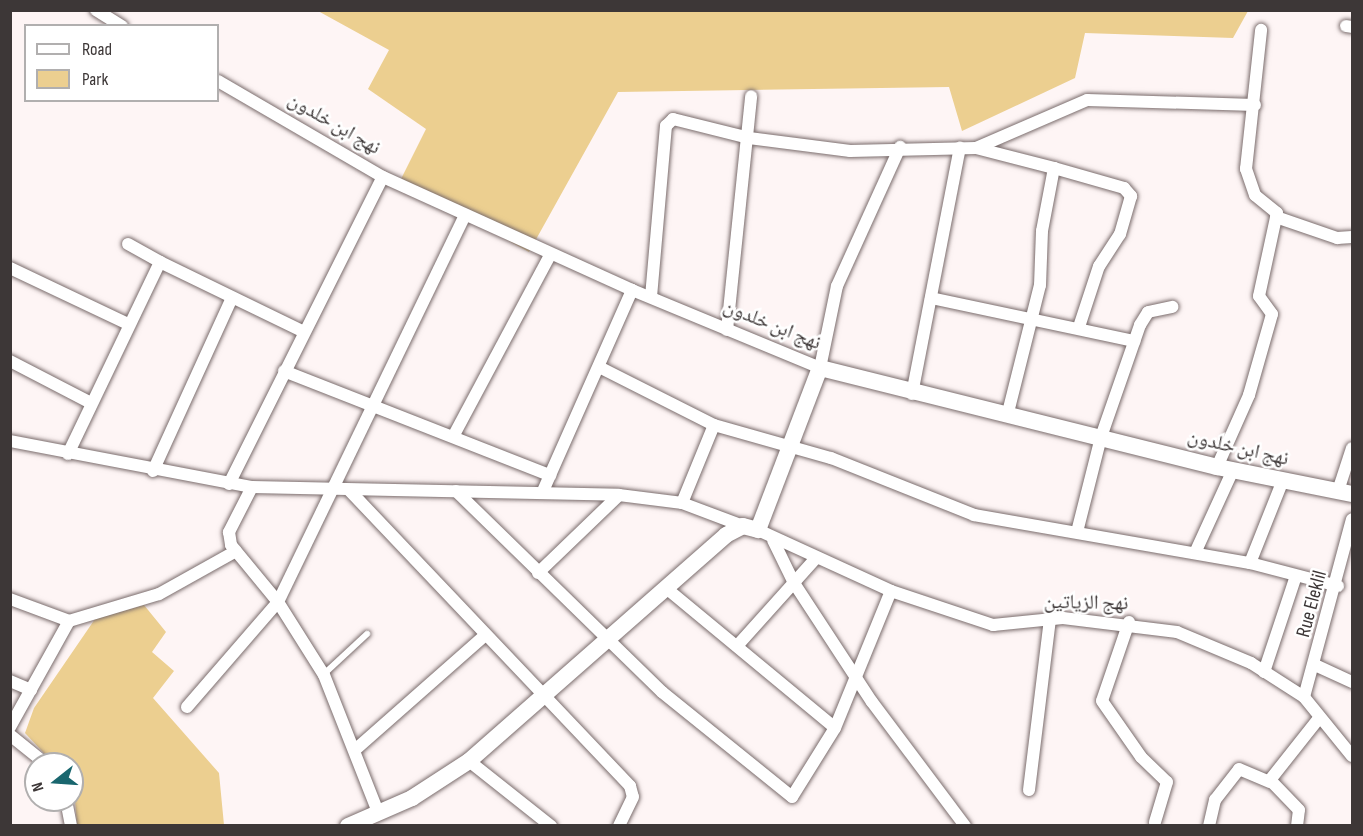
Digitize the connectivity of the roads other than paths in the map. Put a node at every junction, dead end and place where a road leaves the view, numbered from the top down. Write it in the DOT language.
graph roads {
  1 [pos="96,10"];
  2 [pos="119,24"];
  3 [pos="1262,30"];
  4 [pos="219,82"];
  5 [pos="752,96"];
  6 [pos="1255,105"];
  7 [pos="749,138"];
  8 [pos="900,147"];
  9 [pos="960,148"];
  10 [pos="976,148"];
  11 [pos="1054,168"];
  12 [pos="383,177"];
  13 [pos="465,216"];
  14 [pos="1276,217"];
  15 [pos="1353,237"];
  16 [pos="128,244"];
  17 [pos="550,255"];
  18 [pos="160,262"];
  19 [pos="10,268"];
  20 [pos="632,290"];
  21 [pos="651,297"];
  22 [pos="931,298"];
  23 [pos="231,300"];
  24 [pos="1172,307"];
  25 [pos="1034,316"];
  26 [pos="128,324"];
  27 [pos="1078,327"];
  28 [pos="727,330"];
  29 [pos="304,332"];
  30 [pos="1134,342"];
  31 [pos="10,361"];
  32 [pos="599,367"];
  33 [pos="820,368"];
  34 [pos="284,371"];
  35 [pos="912,394"];
  36 [pos="92,403"];
  37 [pos="374,405"];
  38 [pos="1007,416"];
  39 [pos="714,424"];
  40 [pos="454,435"];
  41 [pos="1101,437"];
  42 [pos="10,441"];
  43 [pos="1353,448"];
  44 [pos="793,450"];
  45 [pos="68,454"];
  46 [pos="1225,468"];
  47 [pos="153,471"];
  48 [pos="550,475"];
  49 [pos="1283,480"];
  50 [pos="229,484"];
  51 [pos="252,487"];
  52 [pos="337,491"];
  53 [pos="350,491"];
  54 [pos="456,491"];
  55 [pos="543,491"];
  56 [pos="1345,492"];
  57 [pos="619,495"];
  58 [pos="682,503"];
  59 [pos="1353,519"];
  60 [pos="750,528"];
  61 [pos="1077,532"];
  62 [pos="773,540"];
  63 [pos="236,551"];
  64 [pos="1195,553"];
  65 [pos="815,559"];
  66 [pos="1250,563"];
  67 [pos="538,573"];
  68 [pos="1296,576"];
  69 [pos="794,583"];
  70 [pos="1338,586"];
  71 [pos="666,588"];
  72 [pos="891,591"];
  73 [pos="10,599"];
  74 [pos="278,602"];
  75 [pos="1050,620"];
  76 [pos="69,621"];
  77 [pos="1129,622"];
  78 [pos="367,634"];
  79 [pos="483,637"];
  80 [pos="608,638"];
  81 [pos="737,646"];
  82 [pos="1315,665"];
  83 [pos="1264,672"];
  84 [pos="324,675"];
  85 [pos="857,678"];
  86 [pos="10,681"];
  87 [pos="1353,682"];
  88 [pos="31,690"];
  89 [pos="542,694"];
  90 [pos="1304,697"];
  91 [pos="187,707"];
  92 [pos="1320,717"];
  93 [pos="10,727"];
  94 [pos="835,728"];
  95 [pos="10,735"];
  96 [pos="356,749"];
  97 [pos="31,752"];
  98 [pos="1353,756"];
  99 [pos="468,761"];
  100 [pos="1270,782"];
  101 [pos="1029,790"];
  102 [pos="371,819"];
  103 [pos="1155,822"];
  104 [pos="348,825"];
  105 [pos="551,825"];
  106 [pos="619,825"];
  107 [pos="965,825"];
  108 [pos="1209,825"];
  109 [pos="1298,825"];
  1 -- 2 [label="street"];
  3 -- 6 [label="street"];
  4 -- 12 [label="street, نهج ابن خلدون"];
  5 -- 7 [label="street"];
  6 -- 10 [label="street"];
  6 -- 14 [label="street"];
  7 -- 8 [label="street"];
  7 -- 21 [label="street"];
  7 -- 28 [label="street"];
  8 -- 9 [label="street"];
  8 -- 33 [label="street"];
  9 -- 10 [label="street"];
  9 -- 22 [label="street"];
  10 -- 11 [label="street"];
  11 -- 25 [label="street"];
  11 -- 27 [label="street"];
  12 -- 13 [label="street, نهج ابن خلدون"];
  12 -- 29 [label="street"];
  13 -- 17 [label="street, نهج ابن خلدون"];
  13 -- 37 [label="street"];
  14 -- 15 [label="street"];
  14 -- 46 [label="street"];
  16 -- 18 [label="street"];
  17 -- 20 [label="street, نهج ابن خلدون"];
  17 -- 40 [label="street"];
  18 -- 23 [label="street"];
  18 -- 26 [label="street"];
  19 -- 26 [label="street"];
  20 -- 21 [label="street, نهج ابن خلدون"];
  20 -- 32 [label="street"];
  21 -- 28 [label="street, نهج ابن خلدون"];
  22 -- 25 [label="street"];
  22 -- 35 [label="street"];
  23 -- 29 [label="street"];
  23 -- 47 [label="street"];
  24 -- 30 [label="street"];
  25 -- 27 [label="street"];
  25 -- 38 [label="street"];
  26 -- 36 [label="street"];
  27 -- 30 [label="street"];
  28 -- 33 [label="street, نهج ابن خلدون"];
  29 -- 34 [label="street"];
  30 -- 41 [label="street"];
  31 -- 36 [label="street"];
  32 -- 39 [label="street"];
  32 -- 48 [label="street"];
  33 -- 35 [label="street, نهج ابن خلدون"];
  33 -- 44 [label="street"];
  34 -- 37 [label="street"];
  34 -- 50 [label="street"];
  35 -- 38 [label="street, نهج ابن خلدون"];
  36 -- 45 [label="street"];
  37 -- 40 [label="street"];
  37 -- 52 [label="street"];
  38 -- 41 [label="street, نهج ابن خلدون"];
  39 -- 44 [label="street"];
  39 -- 58 [label="street"];
  40 -- 48 [label="street"];
  41 -- 46 [label="street, نهج ابن خلدون"];
  41 -- 61 [label="street"];
  42 -- 45 [label="street, نهج الزياتين"];
  43 -- 56 [label="street"];
  44 -- 60 [label="street"];
  44 -- 61 [label="street"];
  45 -- 47 [label="street, نهج الزياتين"];
  46 -- 49 [label="street, نهج ابن خلدون"];
  46 -- 64 [label="street"];
  47 -- 50 [label="street, نهج الزياتين"];
  48 -- 55 [label="street"];
  49 -- 56 [label="street, نهج ابن خلدون"];
  49 -- 66 [label="street"];
  50 -- 51 [label="street, نهج الزياتين"];
  51 -- 52 [label="street, نهج الزياتين"];
  51 -- 63 [label="street"];
  52 -- 53 [label="street, نهج الزياتين"];
  52 -- 74 [label="street"];
  53 -- 54 [label="street, نهج الزياتين"];
  53 -- 79 [label="street"];
  54 -- 55 [label="street, نهج الزياتين"];
  54 -- 67 [label="street"];
  55 -- 57 [label="street, نهج الزياتين"];
  57 -- 58 [label="street, نهج الزياتين"];
  57 -- 67 [label="street"];
  58 -- 60 [label="street, نهج الزياتين"];
  59 -- 70 [label="street, Rue Eleklil"];
  60 -- 62 [label="street, نهج الزياتين"];
  60 -- 71 [label="street"];
  61 -- 64 [label="street"];
  62 -- 65 [label="street, نهج الزياتين"];
  62 -- 69 [label="street"];
  63 -- 74 [label="street"];
  63 -- 76 [label="street"];
  64 -- 66 [label="street"];
  65 -- 69 [label="street"];
  65 -- 72 [label="street, نهج الزياتين"];
  66 -- 68 [label="street"];
  67 -- 80 [label="street"];
  68 -- 70 [label="street"];
  68 -- 83 [label="street"];
  69 -- 81 [label="street"];
  69 -- 85 [label="street"];
  70 -- 82 [label="street, Rue Eleklil"];
  71 -- 80 [label="street"];
  71 -- 81 [label="street"];
  72 -- 75 [label="street, نهج الزياتين"];
  72 -- 85 [label="street"];
  73 -- 76 [label="street"];
  74 -- 84 [label="street"];
  74 -- 91 [label="street"];
  75 -- 77 [label="street, نهج الزياتين"];
  75 -- 101 [label="street"];
  76 -- 88 [label="street"];
  77 -- 83 [label="street, نهج الزياتين"];
  77 -- 103 [label="street"];
  78 -- 84 [label="lane"];
  79 -- 89 [label="street"];
  79 -- 96 [label="street"];
  80 -- 89 [label="street"];
  80 -- 94 [label="street"];
  81 -- 94 [label="street"];
  82 -- 87 [label="street"];
  82 -- 90 [label="street, Rue Eleklil"];
  83 -- 90 [label="street, نهج الزياتين"];
  84 -- 96 [label="street"];
  85 -- 94 [label="street"];
  85 -- 107 [label="street"];
  86 -- 88 [label="street"];
  88 -- 93 [label="street"];
  89 -- 99 [label="street"];
  89 -- 106 [label="street"];
  90 -- 92 [label="street, نهج الزياتين"];
  92 -- 98 [label="street, نهج الزياتين"];
  92 -- 100 [label="street"];
  95 -- 97 [label="street"];
  96 -- 102 [label="street"];
  99 -- 102 [label="street"];
  99 -- 105 [label="street"];
  100 -- 108 [label="street"];
  100 -- 109 [label="street"];
  102 -- 104 [label="street"];
}
